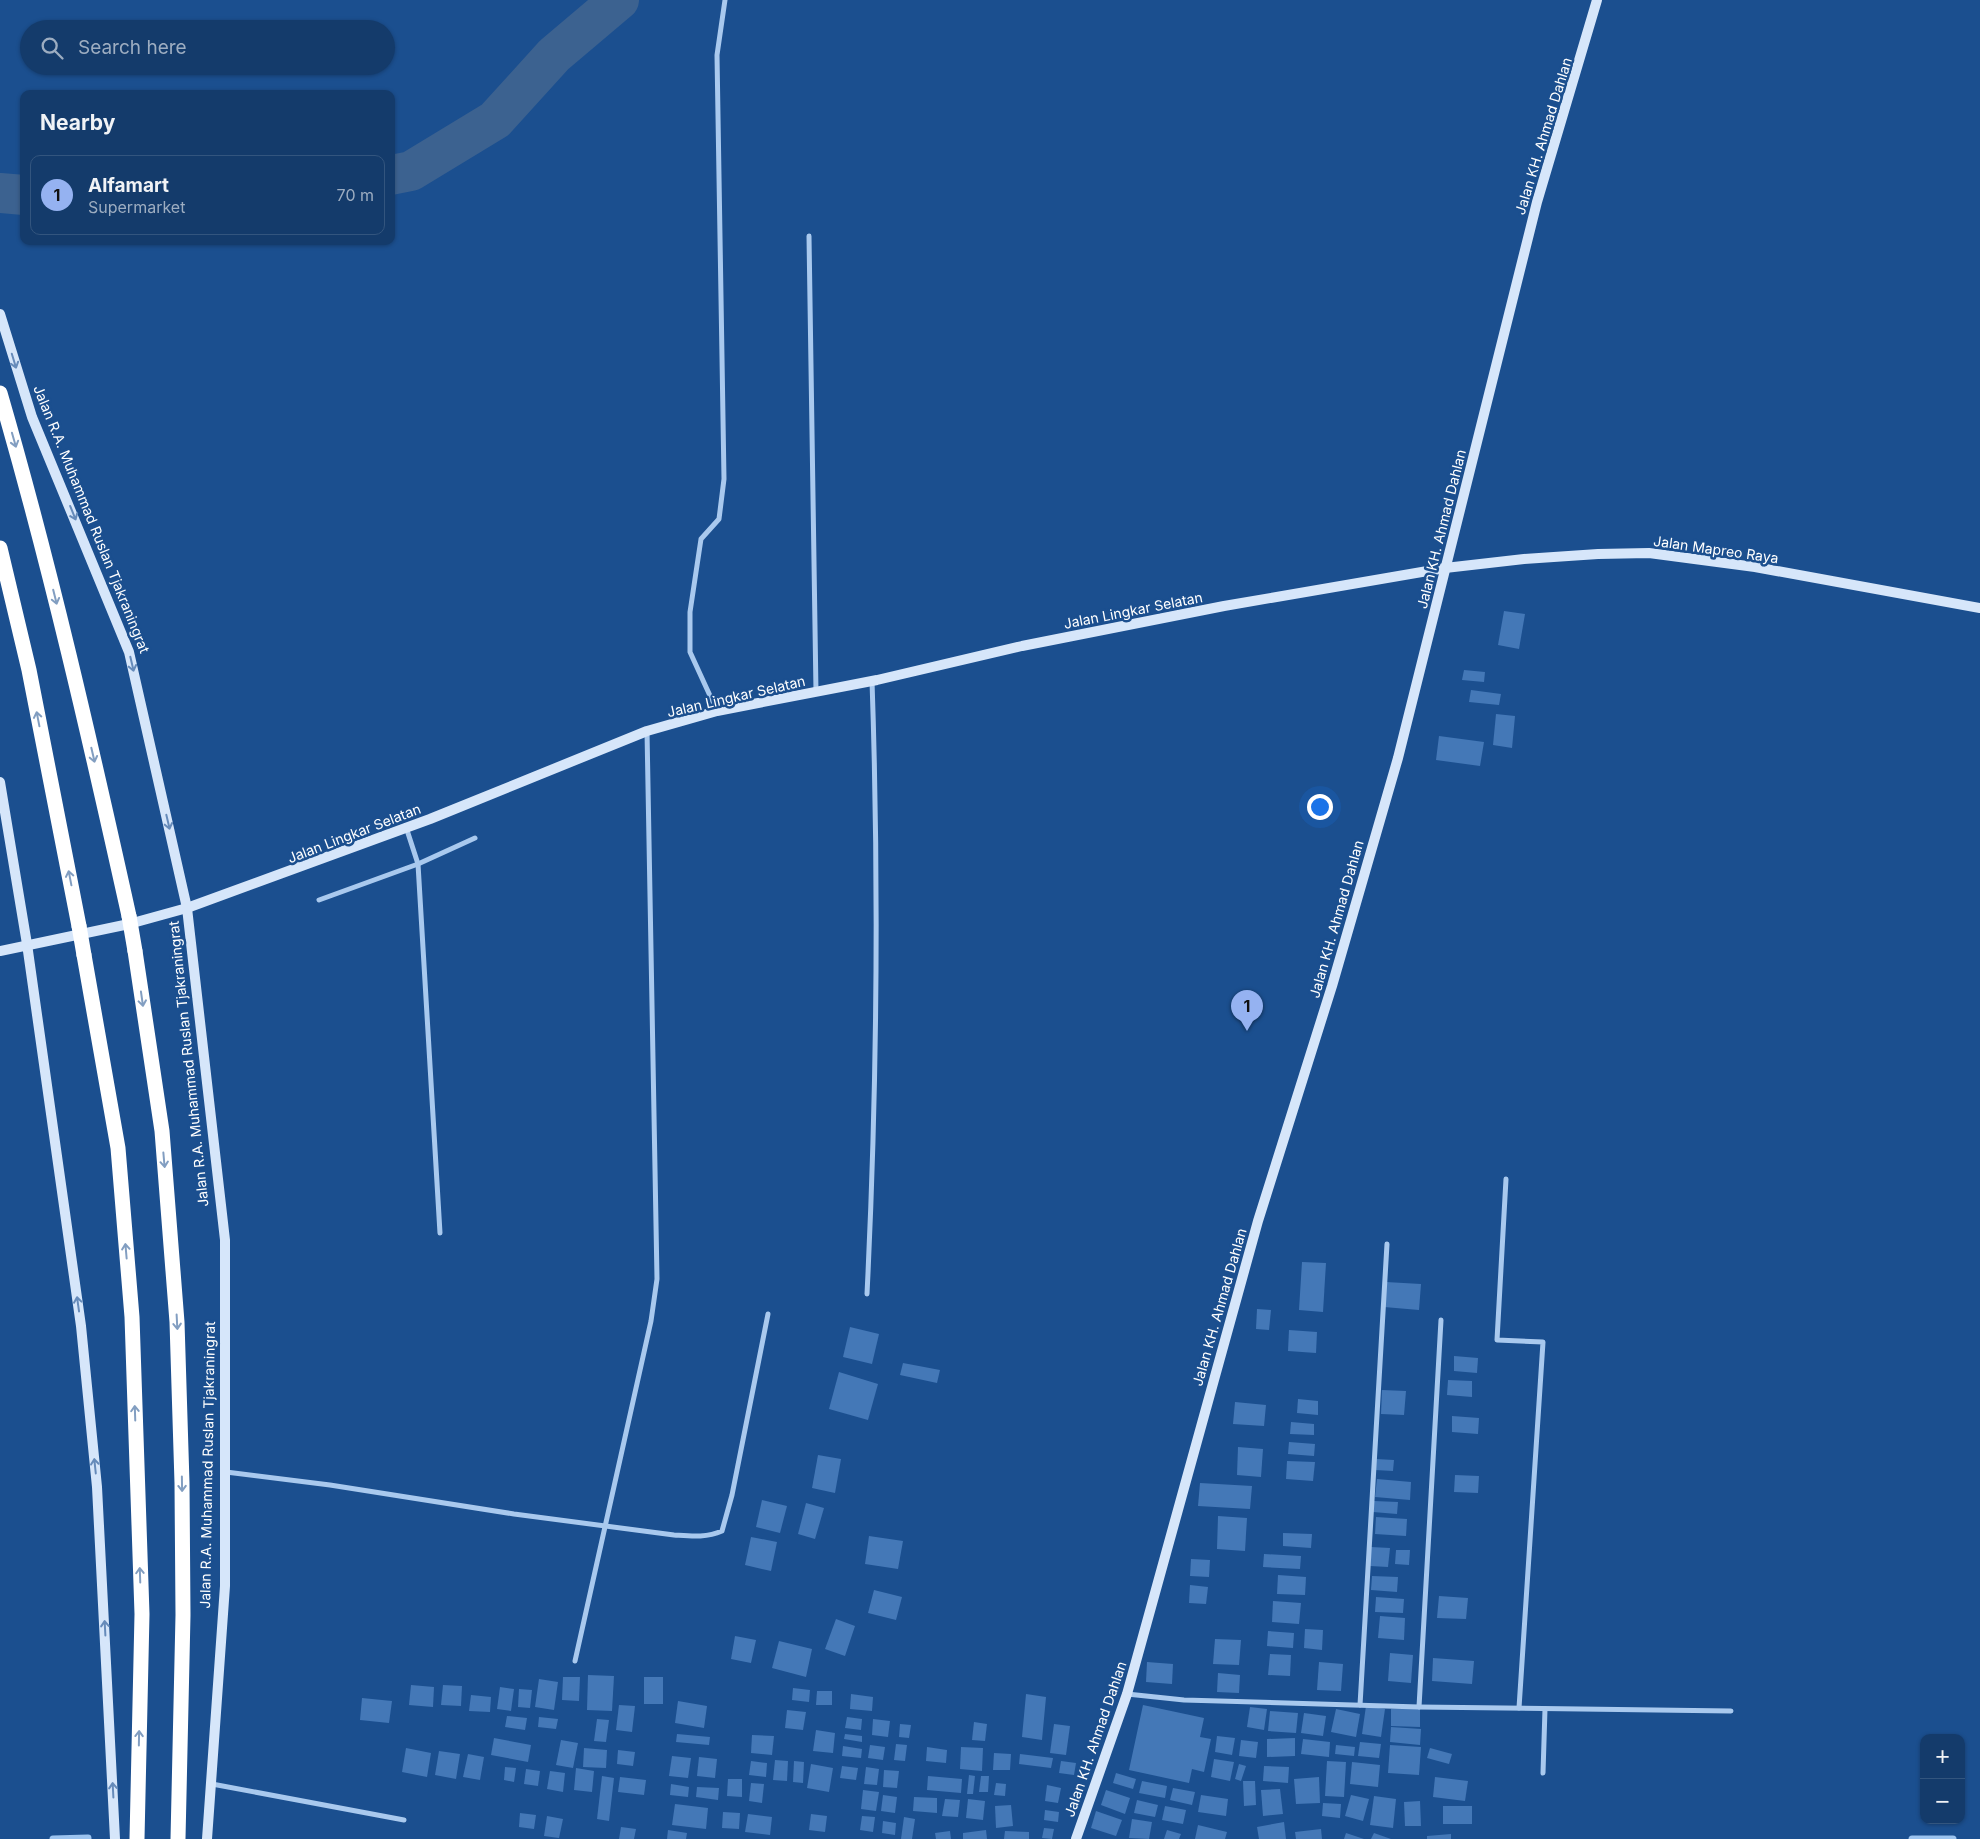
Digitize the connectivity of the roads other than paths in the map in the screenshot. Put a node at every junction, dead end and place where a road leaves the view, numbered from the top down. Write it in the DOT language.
graph roads {
  1 [pos="725,0"];
  2 [pos="1597,0"];
  3 [pos="809,236"];
  4 [pos="0,314"];
  5 [pos="0,393"];
  6 [pos="0,548"];
  7 [pos="1446,568"];
  8 [pos="1980,608"];
  9 [pos="872,681"];
  10 [pos="816,692"];
  11 [pos="717,711"];
  12 [pos="648,731"];
  13 [pos="0,782"];
  14 [pos="406,828"];
  15 [pos="475,838"];
  16 [pos="418,864"];
  17 [pos="319,900"];
  18 [pos="187,908"];
  19 [pos="27,944"];
  20 [pos="0,950"];
  21 [pos="1506,1179"];
  22 [pos="440,1233"];
  23 [pos="1386,1244"];
  24 [pos="867,1294"];
  25 [pos="768,1314"];
  26 [pos="1441,1320"];
  27 [pos="226,1472"];
  28 [pos="605,1525"];
  29 [pos="575,1661"];
  30 [pos="1127,1694"];
  31 [pos="1360,1705"];
  32 [pos="1418,1707"];
  33 [pos="1519,1708"];
  34 [pos="1545,1709"];
  35 [pos="1731,1712"];
  36 [pos="1543,1772"];
  37 [pos="212,1784"];
  38 [pos="404,1820"];
  39 [pos="115,1839"];
  40 [pos="137,1839"];
  41 [pos="178,1839"];
  42 [pos="207,1839"];
  43 [pos="1076,1839"];
  1 -- 11 [label="street"];
  2 -- 7 [label="street, Jalan KH. Ahmad Dahlan"];
  3 -- 10 [label="street"];
  4 -- 18 [label="street, Jalan R.A. Muhammad Ruslan Tjakraningrat, one-way"];
  5 -- 41 [label="highway, Jalan R.A. Muhammad Ruslan Tjakraningrat, one-way, bridge"];
  40 -- 6 [label="highway, one-way, bridge"];
  7 -- 8 [label="street, Jalan Mapreo Raya"];
  7 -- 9 [label="street, Jalan Lingkar Selatan"];
  7 -- 30 [label="street, Jalan KH. Ahmad Dahlan"];
  9 -- 10 [label="street, Jalan Lingkar Selatan"];
  9 -- 24 [label="street"];
  10 -- 11 [label="street, Jalan Lingkar Selatan"];
  11 -- 12 [label="street, Jalan Lingkar Selatan"];
  12 -- 14 [label="street, Jalan Lingkar Selatan"];
  12 -- 28 [label="street"];
  13 -- 19 [label="street"];
  14 -- 16 [label="street"];
  14 -- 18 [label="street, Jalan Lingkar Selatan"];
  15 -- 16 [label="street"];
  16 -- 17 [label="street"];
  16 -- 22 [label="street"];
  18 -- 19 [label="street, Jalan Lingkar Selatan"];
  18 -- 27 [label="street, Jalan R.A. Muhammad Ruslan Tjakraningrat"];
  19 -- 20 [label="street, Jalan Lingkar Selatan"];
  39 -- 19 [label="street, one-way"];
  21 -- 33 [label="street"];
  23 -- 31 [label="street"];
  25 -- 28 [label="street"];
  26 -- 32 [label="street"];
  27 -- 28 [label="street"];
  27 -- 37 [label="street, Jalan R.A. Muhammad Ruslan Tjakraningrat"];
  28 -- 29 [label="street"];
  30 -- 31 [label="street"];
  30 -- 43 [label="street, Jalan KH. Ahmad Dahlan"];
  31 -- 32 [label="street"];
  32 -- 33 [label="street"];
  33 -- 34 [label="street"];
  34 -- 35 [label="street"];
  34 -- 36 [label="street"];
  37 -- 38 [label="street"];
  37 -- 42 [label="street, Jalan R.A. Muhammad Ruslan Tjakraningrat"];
}
